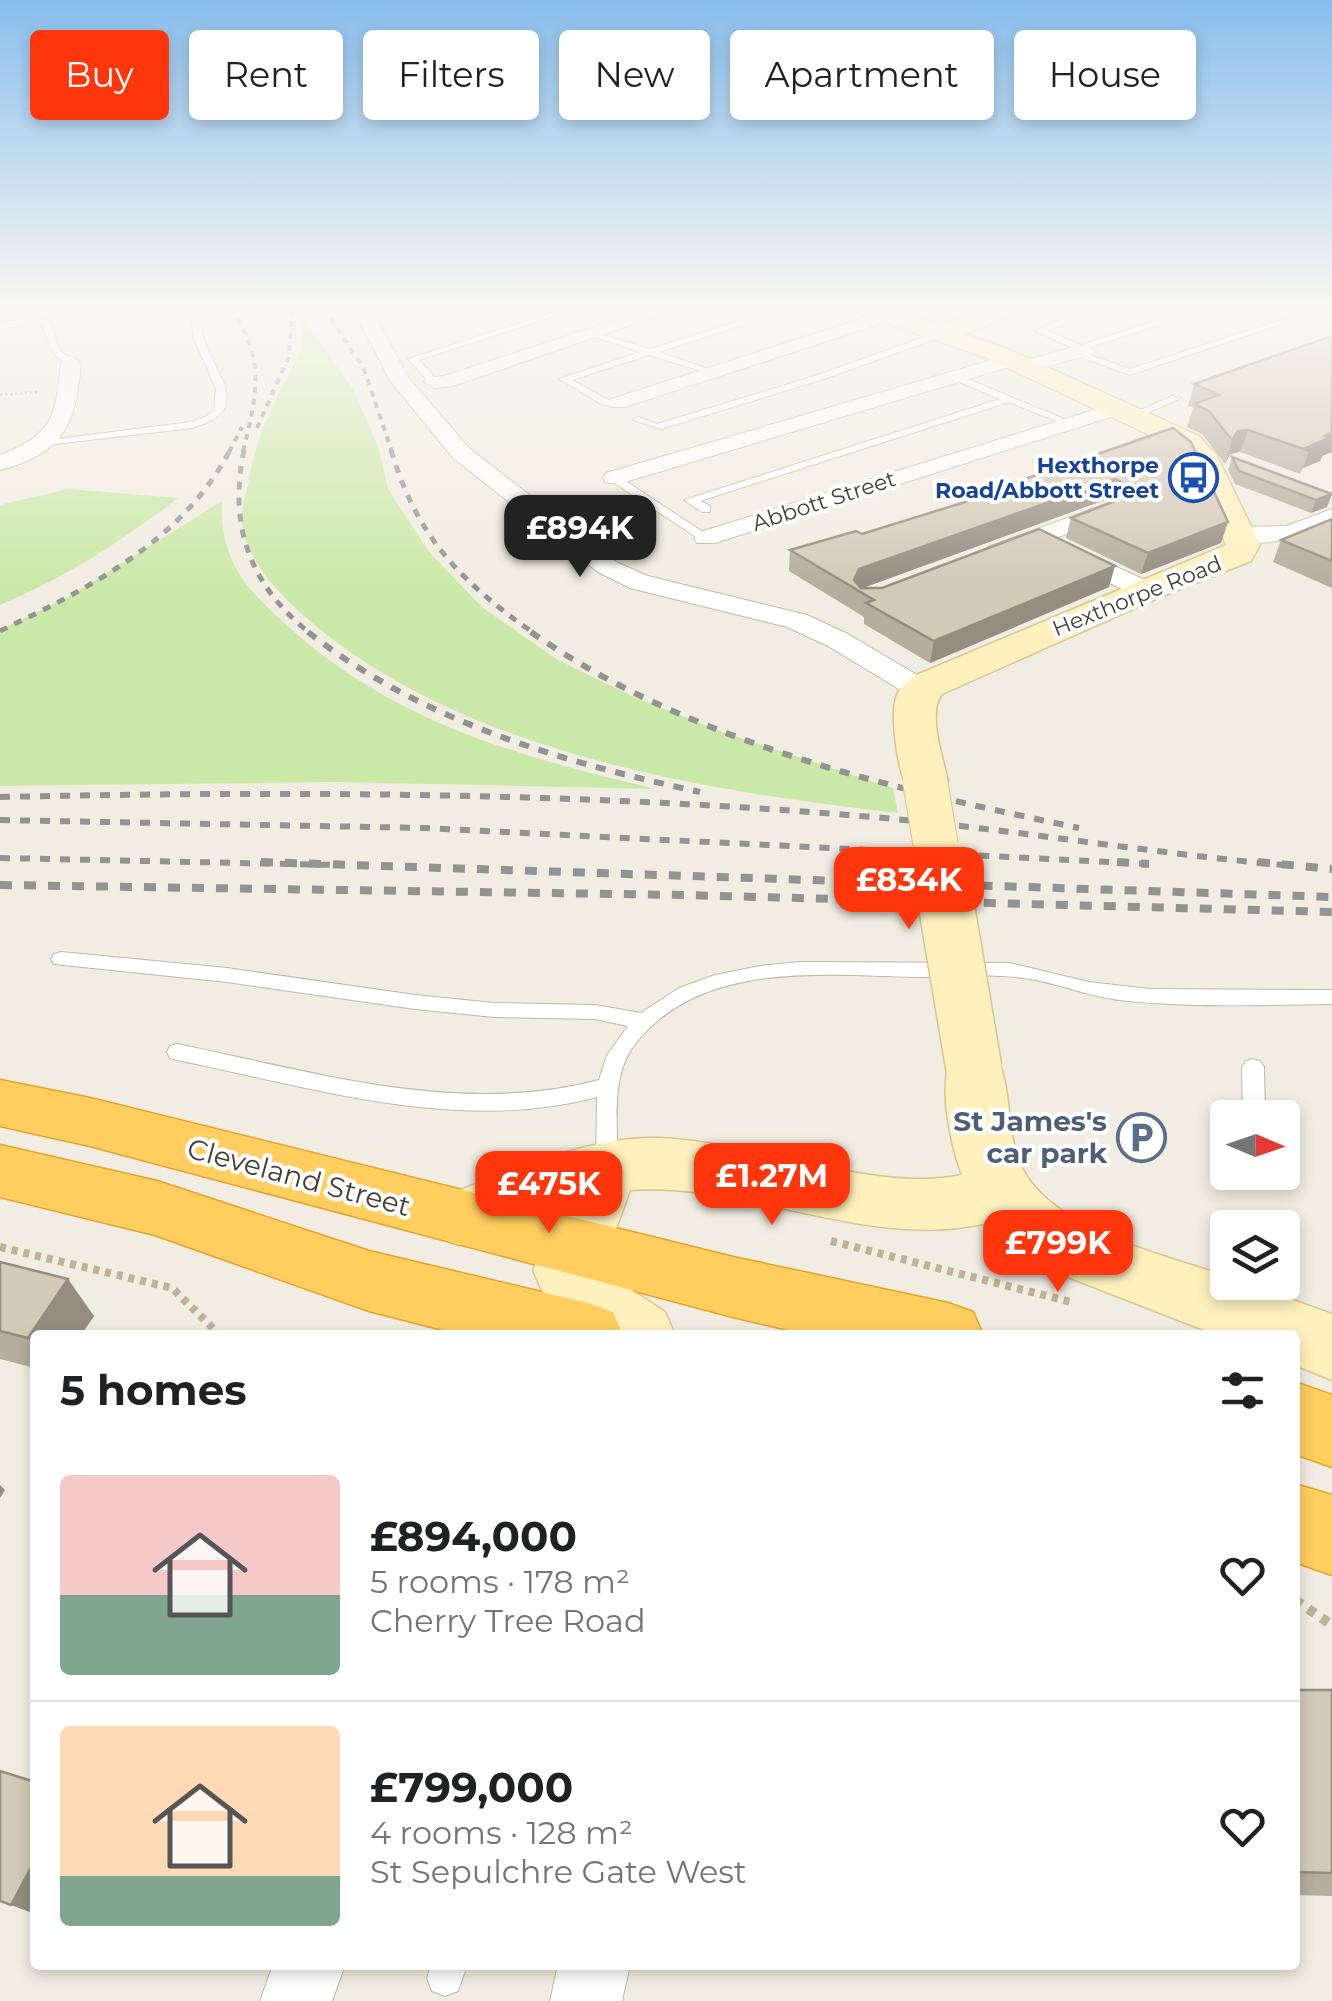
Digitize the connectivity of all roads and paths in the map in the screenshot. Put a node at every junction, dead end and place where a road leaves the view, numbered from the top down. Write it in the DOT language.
graph roads {
  1 [pos="67,401"];
  2 [pos="220,401"];
  3 [pos="418,401"];
  4 [pos="606,401"];
  5 [pos="623,401"];
  6 [pos="741,401"];
  7 [pos="869,401"];
  8 [pos="1006,401"];
  9 [pos="1013,401"];
  10 [pos="1098,401"];
  11 [pos="1164,401"];
  12 [pos="618,403"];
  13 [pos="1122,413"];
  14 [pos="638,420"];
  15 [pos="1069,424"];
  16 [pos="42,444"];
  17 [pos="0,464"];
  18 [pos="614,478"];
  19 [pos="706,509"];
  20 [pos="1111,509"];
  21 [pos="1332,516"];
  22 [pos="1240,534"];
  23 [pos="706,538"];
  24 [pos="1036,538"];
  25 [pos="980,558"];
  26 [pos="1145,590"];
  27 [pos="922,690"];
  28 [pos="61,959"];
  29 [pos="1332,997"];
  30 [pos="644,1021"];
  31 [pos="177,1052"];
  32 [pos="1253,1067"];
  33 [pos="608,1086"];
  34 [pos="1254,1100"];
  35 [pos="0,1103"];
  36 [pos="607,1166"];
  37 [pos="0,1171"];
  38 [pos="1000,1193"];
  39 [pos="459,1218"];
  40 [pos="816,1236"];
  41 [pos="576,1246"];
  42 [pos="0,1248"];
  43 [pos="1084,1305"];
  44 [pos="215,1330"];
  45 [pos="547,1330"];
  46 [pos="632,1330"];
  47 [pos="926,1330"];
  48 [pos="1287,1330"];
  49 [pos="1300,1335"];
  50 [pos="1332,1347"];
  51 [pos="1300,1420"];
  52 [pos="1332,1431"];
  53 [pos="1300,1525"];
  54 [pos="1332,1536"];
  55 [pos="1300,1604"];
  56 [pos="1332,1626"];
  57 [pos="307,1970"];
  58 [pos="593,1970"];
  59 [pos="296,2001"];
  60 [pos="586,2001"];
  1 -- 16 [label="street"];
  2 -- 16 [label="lane"];
  3 -- 27 [label="street"];
  4 -- 12 [label="lane"];
  5 -- 12 [label="street"];
  6 -- 14 [label="lane"];
  7 -- 18 [label="street"];
  8 -- 19 [label="lane"];
  9 -- 15 [label="lane"];
  10 -- 13 [label="street, Hexthorpe Road"];
  11 -- 13 [label="lane"];
  13 -- 15 [label="street, Abbott Street"];
  13 -- 22 [label="street, Hexthorpe Road"];
  15 -- 23 [label="street, Abbott Street"];
  16 -- 17 [label="street"];
  18 -- 23 [label="lane"];
  20 -- 24 [label="street"];
  21 -- 22 [label="street"];
  22 -- 26 [label="street, Hexthorpe Road"];
  24 -- 25 [label="street"];
  24 -- 26 [label="street"];
  26 -- 27 [label="street, Hexthorpe Road"];
  27 -- 38 [label="street, bridge"];
  28 -- 30 [label="lane"];
  29 -- 30 [label="lane"];
  30 -- 33 [label="lane"];
  31 -- 33 [label="lane"];
  32 -- 34 [label="lane"];
  33 -- 36 [label="lane"];
  35 -- 39 [label="highway, Cleveland Street"];
  36 -- 38 [label="street"];
  36 -- 39 [label="street"];
  36 -- 41 [label="street"];
  37 -- 45 [label="highway"];
  38 -- 48 [label="street"];
  39 -- 41 [label="highway, Cleveland Street"];
  40 -- 43 [label="path"];
  41 -- 46 [label="street"];
  41 -- 47 [label="highway, Cleveland Street"];
  42 -- 44 [label="path"];
  49 -- 50 [label="street"];
  51 -- 52 [label="highway"];
  53 -- 54 [label="highway"];
  55 -- 56 [label="path"];
  57 -- 59 [label="street"];
  58 -- 60 [label="street"];
}
